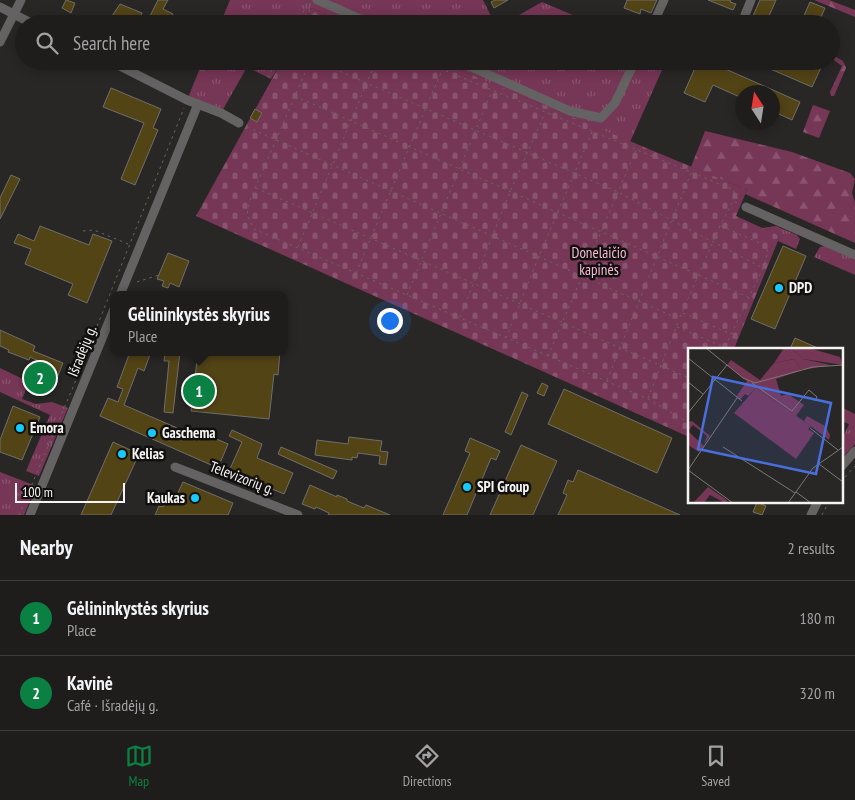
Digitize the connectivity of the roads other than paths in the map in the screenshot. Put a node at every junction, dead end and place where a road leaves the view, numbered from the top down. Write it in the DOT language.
graph roads {
  1 [pos="21,0"];
  2 [pos="318,0"];
  3 [pos="664,0"];
  4 [pos="751,0"];
  5 [pos="0,7"];
  6 [pos="14,14"];
  7 [pos="352,15"];
  8 [pos="657,15"];
  9 [pos="745,15"];
  10 [pos="0,42"];
  11 [pos="128,70"];
  12 [pos="478,70"];
  13 [pos="631,70"];
  14 [pos="198,104"];
  15 [pos="239,123"];
  16 [pos="746,207"];
  17 [pos="855,255"];
  18 [pos="122,291"];
  19 [pos="110,319"];
  20 [pos="855,451"];
  21 [pos="842,466"];
  22 [pos="175,468"];
  23 [pos="818,502"];
  24 [pos="30,515"];
  25 [pos="298,515"];
  26 [pos="811,515"];
  1 -- 6 [label="street"];
  2 -- 7 [label="street"];
  3 -- 8 [label="street"];
  4 -- 9 [label="street"];
  5 -- 6 [label="street"];
  6 -- 10 [label="street"];
  11 -- 14 [label="street"];
  12 -- 13 [label="street"];
  14 -- 15 [label="street"];
  14 -- 18 [label="street"];
  16 -- 17 [label="street"];
  19 -- 24 [label="street, Išradėjų g."];
  20 -- 21 [label="street"];
  22 -- 25 [label="street, Televizorių g."];
  23 -- 26 [label="street"];
}
